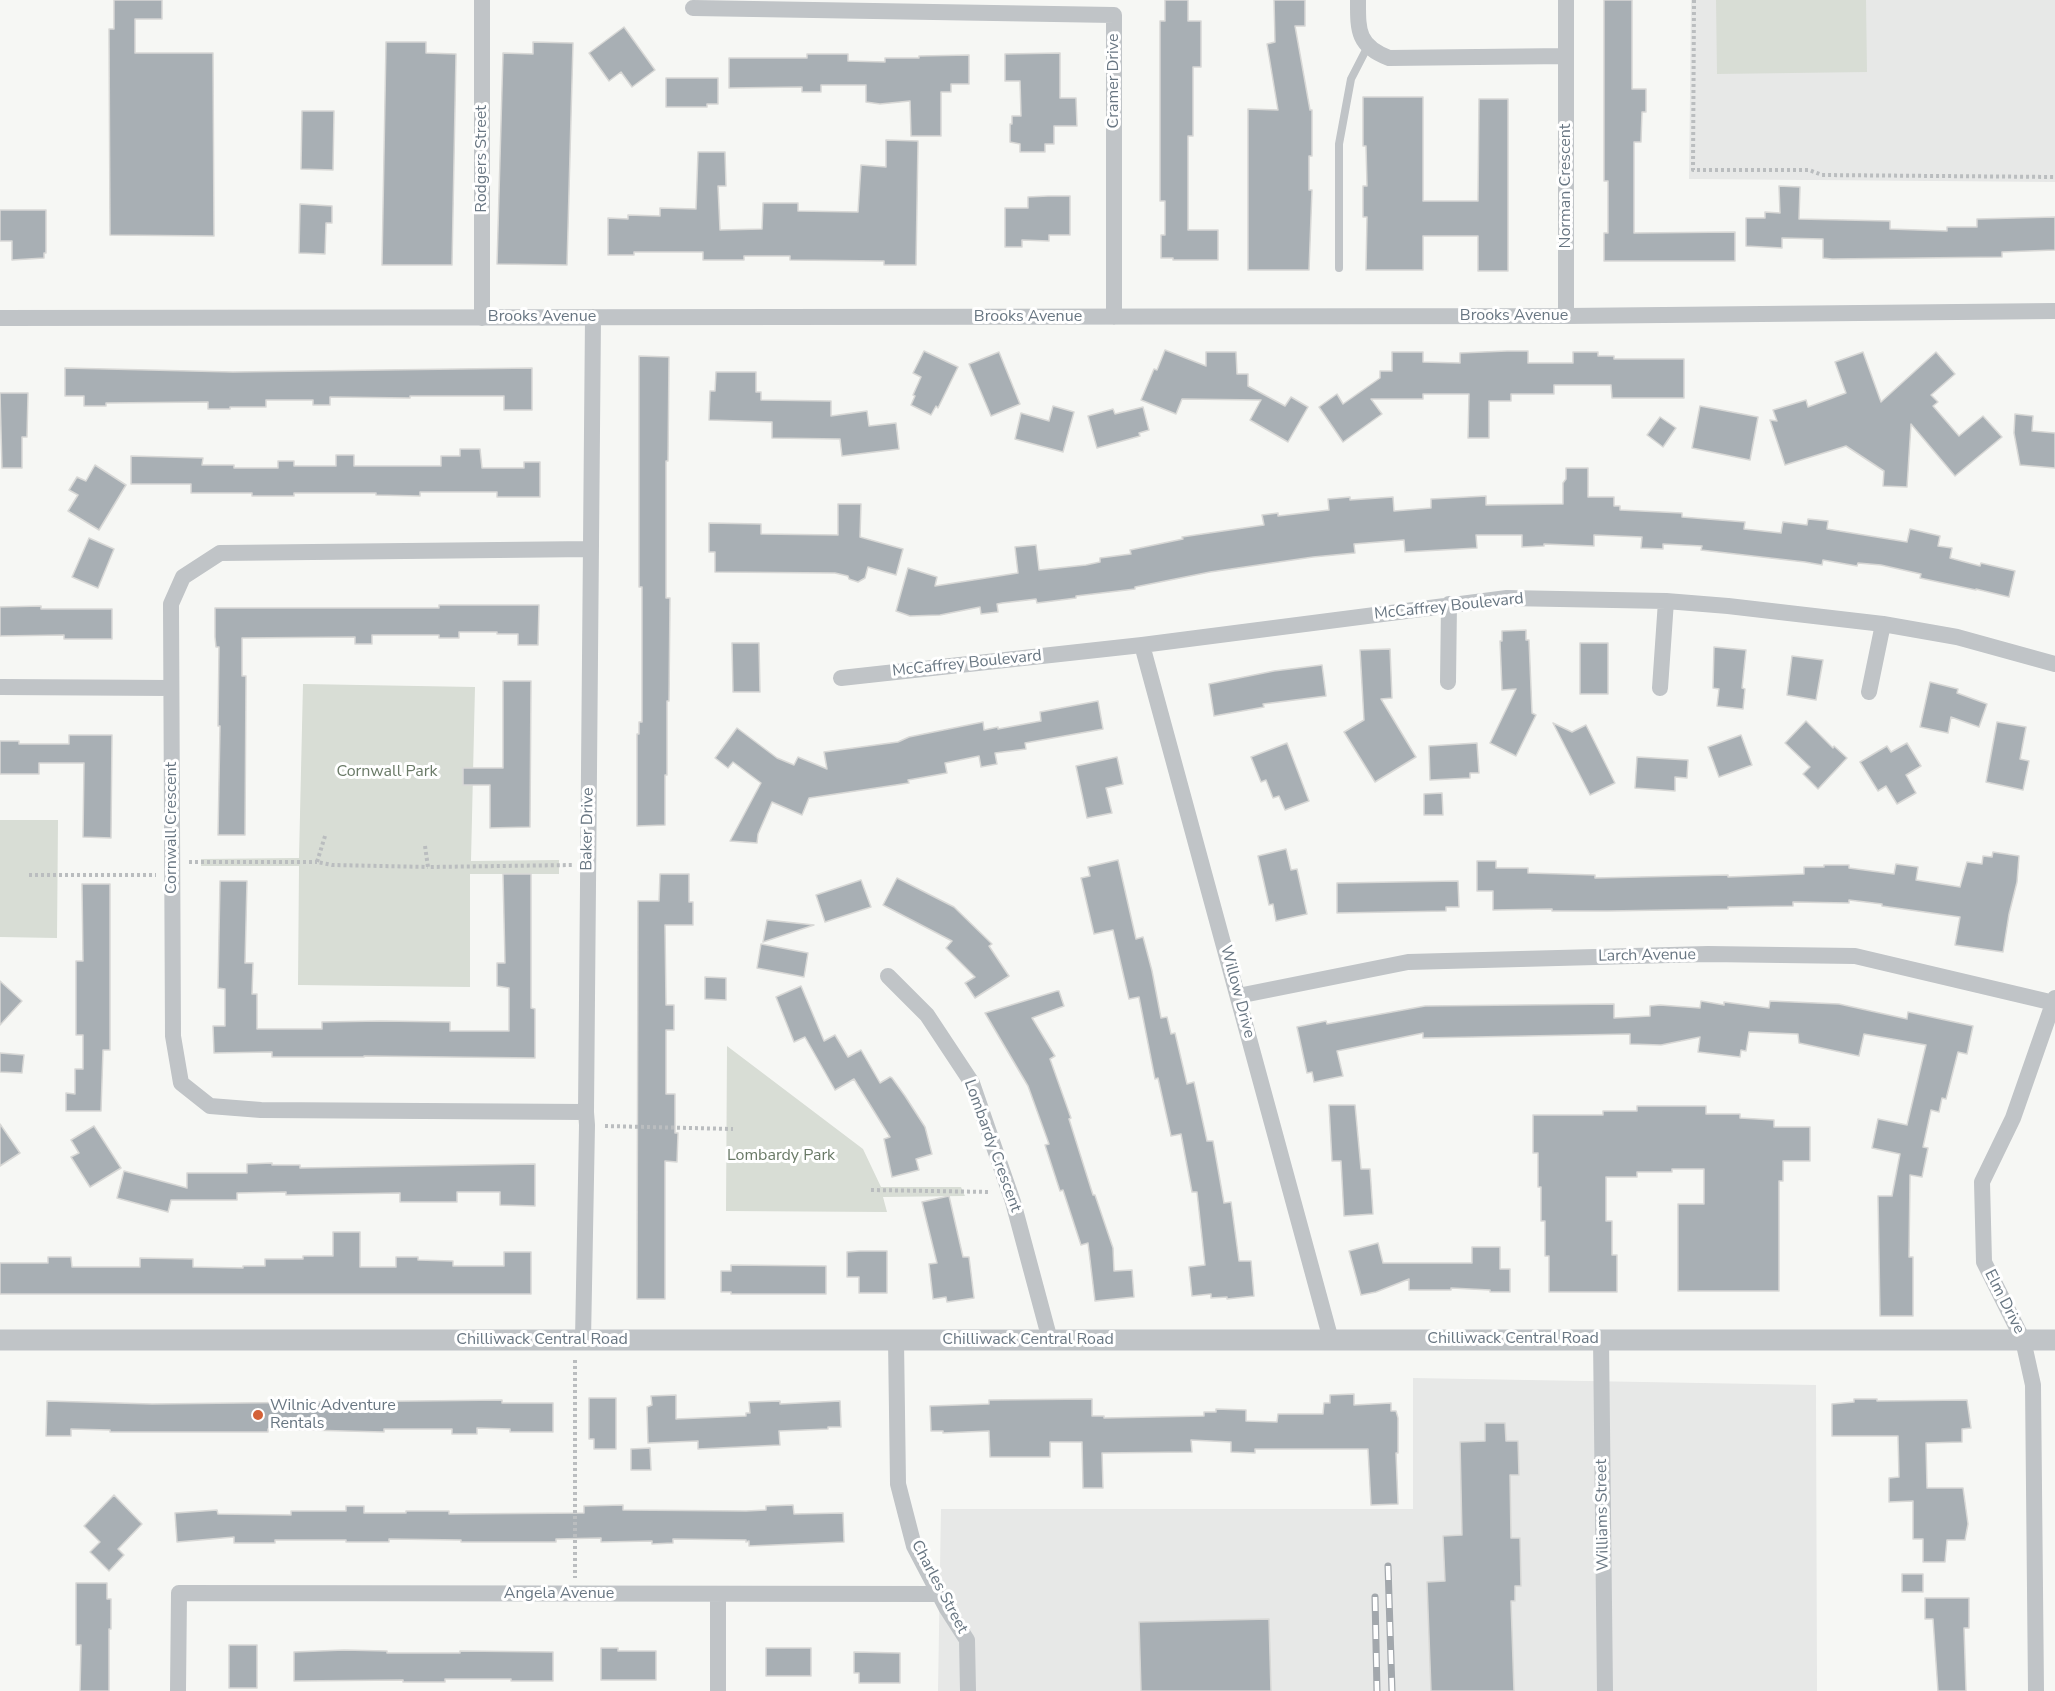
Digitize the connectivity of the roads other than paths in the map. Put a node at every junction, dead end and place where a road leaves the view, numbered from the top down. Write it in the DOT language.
graph roads {
  1 [pos="482,0"];
  2 [pos="1358,0"];
  3 [pos="1566,0"];
  4 [pos="693,8"];
  5 [pos="1368,46"];
  6 [pos="1566,56"];
  7 [pos="1339,268"];
  8 [pos="2055,311"];
  9 [pos="1566,316"];
  10 [pos="593,317"];
  11 [pos="1114,317"];
  12 [pos="0,318"];
  13 [pos="482,318"];
  14 [pos="591,549"];
  15 [pos="1666,602"];
  16 [pos="1449,604"];
  17 [pos="1883,624"];
  18 [pos="1142,645"];
  19 [pos="2055,664"];
  20 [pos="841,678"];
  21 [pos="1448,682"];
  22 [pos="0,687"];
  23 [pos="171,688"];
  24 [pos="1660,688"];
  25 [pos="1869,692"];
  26 [pos="888,976"];
  27 [pos="1238,996"];
  28 [pos="2055,1001"];
  29 [pos="586,1119"];
  30 [pos="1601,1339"];
  31 [pos="0,1340"];
  32 [pos="579,1340"];
  33 [pos="896,1340"];
  34 [pos="1050,1340"];
  35 [pos="1331,1340"];
  36 [pos="2023,1340"];
  37 [pos="2055,1340"];
  38 [pos="718,1594"];
  39 [pos="939,1594"];
  40 [pos="178,1691"];
  41 [pos="718,1691"];
  42 [pos="968,1691"];
  43 [pos="1605,1691"];
  44 [pos="2036,1691"];
  1 -- 13 [label="street, Rodgers Street"];
  2 -- 5 [label="street"];
  3 -- 6 [label="street, Norman Crescent"];
  4 -- 11 [label="street, Cramer Drive"];
  5 -- 6 [label="street"];
  5 -- 7 [label="lane"];
  6 -- 9 [label="street, Norman Crescent"];
  8 -- 9 [label="street, Brooks Avenue"];
  9 -- 11 [label="street, Brooks Avenue"];
  10 -- 11 [label="street, Brooks Avenue"];
  10 -- 13 [label="street, Brooks Avenue"];
  10 -- 14 [label="street, Baker Drive"];
  12 -- 13 [label="street, Brooks Avenue"];
  14 -- 23 [label="street, Cornwall Crescent"];
  14 -- 29 [label="street, Baker Drive"];
  15 -- 16 [label="street, McCaffrey Boulevard"];
  15 -- 17 [label="street, McCaffrey Boulevard"];
  15 -- 24 [label="street"];
  16 -- 18 [label="street, McCaffrey Boulevard"];
  16 -- 21 [label="street"];
  17 -- 19 [label="street, McCaffrey Boulevard"];
  17 -- 25 [label="street"];
  18 -- 20 [label="street, McCaffrey Boulevard"];
  18 -- 27 [label="street, Willow Drive"];
  22 -- 23 [label="street"];
  23 -- 29 [label="street, Cornwall Crescent"];
  26 -- 34 [label="street, Lombardy Crescent"];
  27 -- 28 [label="street, Larch Avenue"];
  27 -- 35 [label="street, Willow Drive"];
  28 -- 36 [label="street, Elm Drive"];
  29 -- 32 [label="street, Baker Drive"];
  30 -- 35 [label="street, Chilliwack Central Road"];
  30 -- 36 [label="street, Chilliwack Central Road"];
  30 -- 43 [label="street, Williams Street"];
  31 -- 32 [label="street, Chilliwack Central Road"];
  32 -- 33 [label="street, Chilliwack Central Road"];
  33 -- 34 [label="street, Chilliwack Central Road"];
  33 -- 39 [label="street, Charles Street"];
  34 -- 35 [label="street, Chilliwack Central Road"];
  36 -- 37 [label="street, Chilliwack Central Road"];
  36 -- 44 [label="street, Elm Drive"];
  38 -- 39 [label="street, Angela Avenue"];
  38 -- 40 [label="street, Angela Avenue"];
  38 -- 41 [label="street"];
  39 -- 42 [label="street, Charles Street"];
}
